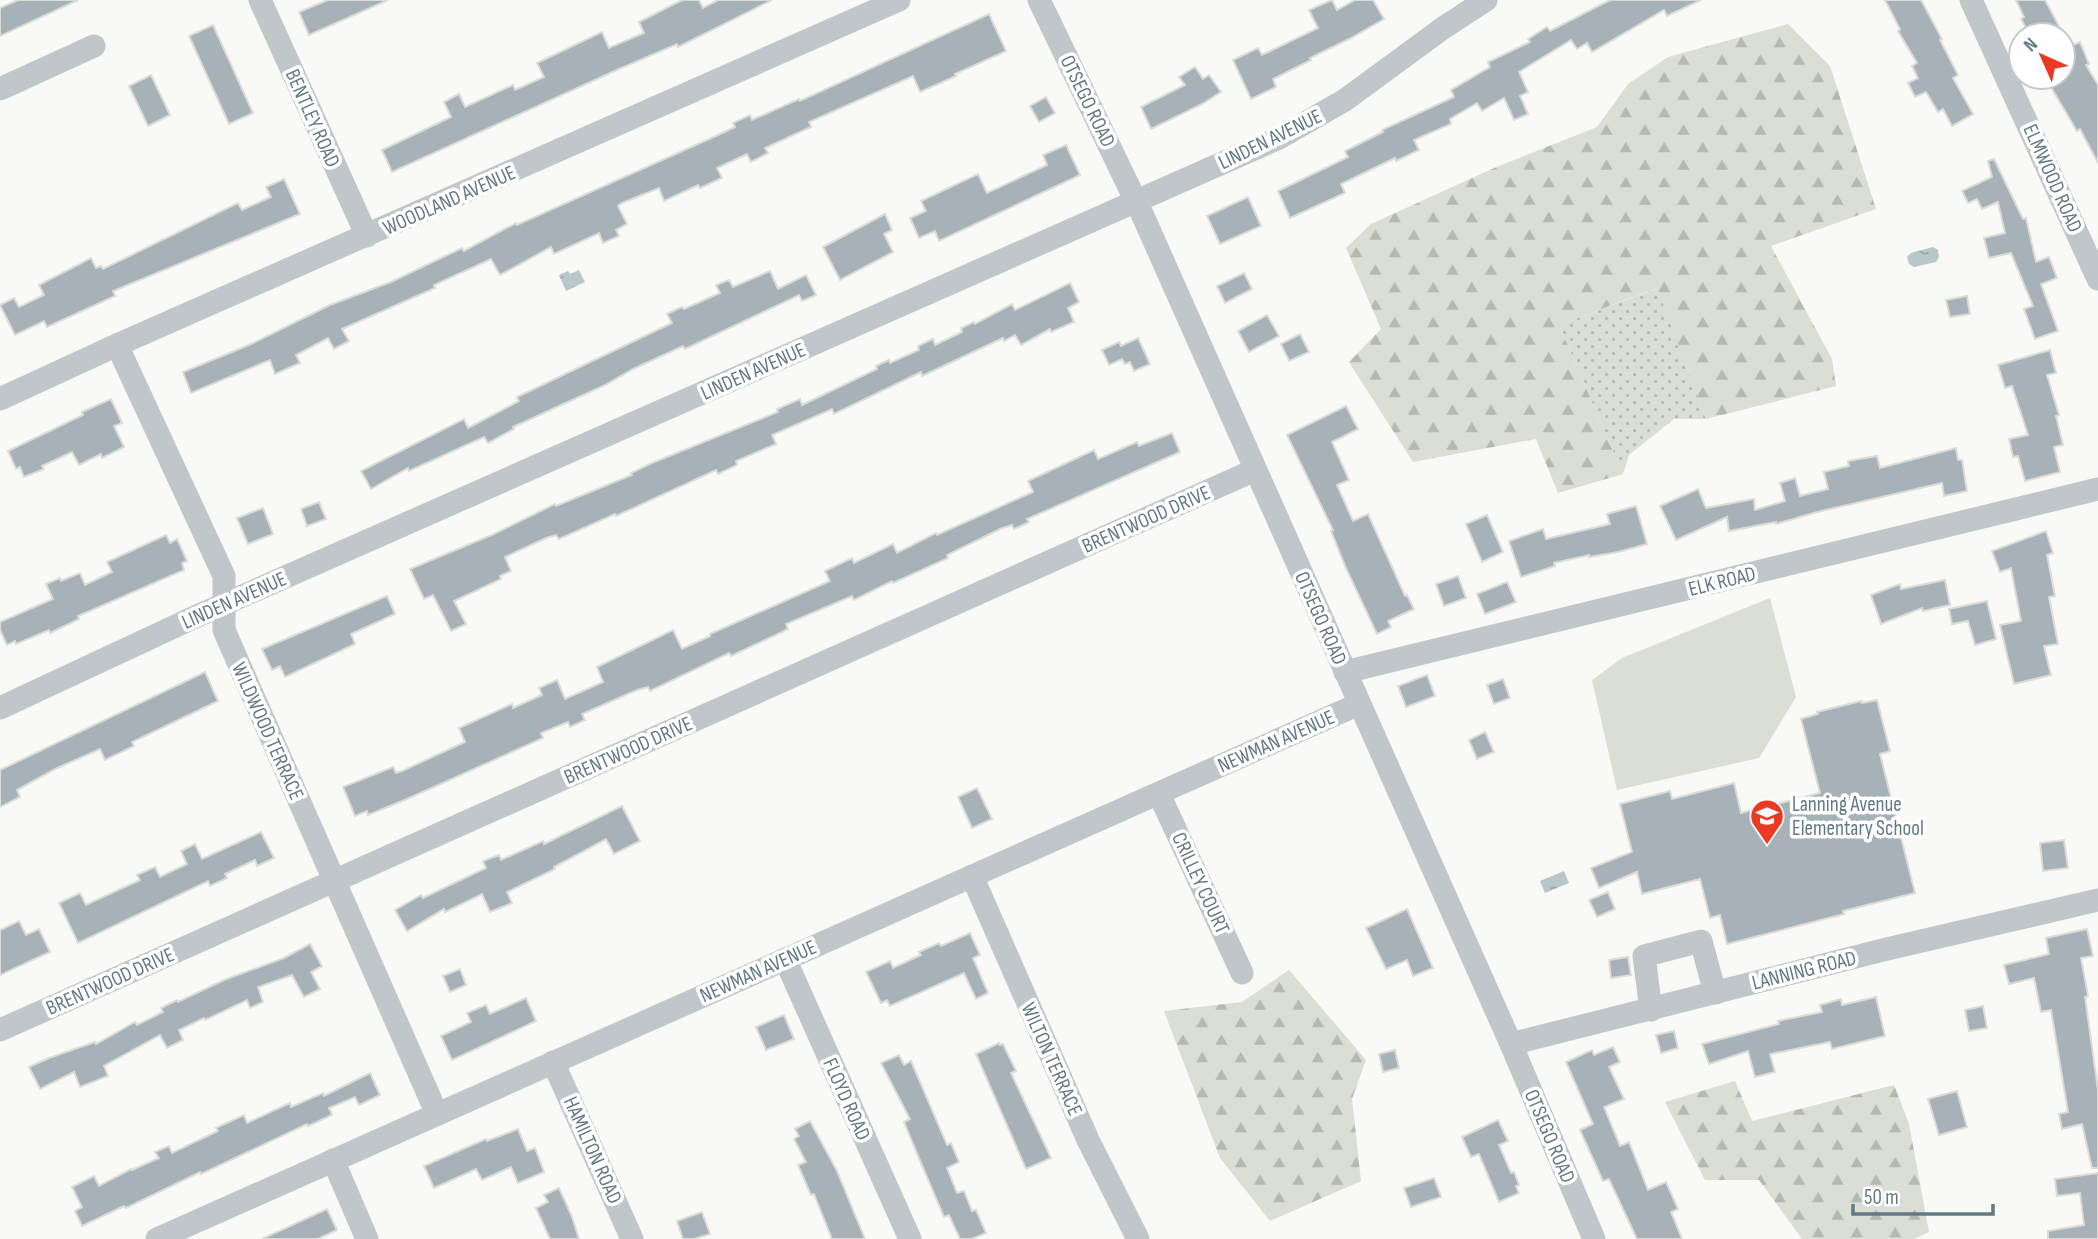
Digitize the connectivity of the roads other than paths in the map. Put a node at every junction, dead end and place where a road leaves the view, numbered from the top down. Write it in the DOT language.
graph roads {
  1 [pos="260,0"];
  2 [pos="899,0"];
  3 [pos="1039,0"];
  4 [pos="1486,0"];
  5 [pos="1971,0"];
  6 [pos="94,46"];
  7 [pos="0,89"];
  8 [pos="1136,201"];
  9 [pos="367,236"];
  10 [pos="2098,279"];
  11 [pos="117,345"];
  12 [pos="0,399"];
  13 [pos="1255,470"];
  14 [pos="2098,489"];
  15 [pos="224,604"];
  16 [pos="1345,672"];
  17 [pos="1359,704"];
  18 [pos="0,708"];
  19 [pos="1159,794"];
  20 [pos="972,876"];
  21 [pos="334,881"];
  22 [pos="2098,900"];
  23 [pos="785,959"];
  24 [pos="1242,973"];
  25 [pos="1715,993"];
  26 [pos="1651,1010"];
  27 [pos="0,1030"];
  28 [pos="1511,1044"];
  29 [pos="553,1062"];
  30 [pos="437,1114"];
  31 [pos="333,1160"];
  32 [pos="157,1239"];
  33 [pos="367,1239"];
  34 [pos="632,1239"];
  35 [pos="909,1239"];
  36 [pos="1138,1239"];
  37 [pos="1594,1239"];
  1 -- 9 [label="street, BENTLEY ROAD"];
  2 -- 9 [label="street, WOODLAND AVENUE"];
  3 -- 8 [label="street, OTSEGO ROAD"];
  4 -- 8 [label="street, LINDEN AVENUE"];
  5 -- 10 [label="street, ELMWOOD ROAD"];
  6 -- 7 [label="street"];
  8 -- 13 [label="street, OTSEGO ROAD"];
  8 -- 15 [label="street, LINDEN AVENUE"];
  9 -- 11 [label="street, WOODLAND AVENUE"];
  11 -- 12 [label="street, WOODLAND AVENUE"];
  11 -- 15 [label="street, WILDWOOD TERRACE"];
  13 -- 16 [label="street, OTSEGO ROAD"];
  13 -- 21 [label="street, BRENTWOOD DRIVE"];
  14 -- 16 [label="street, ELK ROAD"];
  15 -- 18 [label="street, LINDEN AVENUE"];
  15 -- 21 [label="street, WILDWOOD TERRACE"];
  16 -- 17 [label="street, OTSEGO ROAD"];
  17 -- 19 [label="street, NEWMAN AVENUE"];
  17 -- 28 [label="street, OTSEGO ROAD"];
  19 -- 20 [label="street, NEWMAN AVENUE"];
  19 -- 24 [label="street, CRILLEY COURT"];
  20 -- 23 [label="street, NEWMAN AVENUE"];
  20 -- 36 [label="street, WILTON TERRACE"];
  21 -- 27 [label="street, BRENTWOOD DRIVE"];
  21 -- 30 [label="street, WILDWOOD TERRACE"];
  22 -- 25 [label="street, LANNING ROAD"];
  23 -- 29 [label="street, NEWMAN AVENUE"];
  23 -- 35 [label="street, FLOYD ROAD"];
  25 -- 26 [label="street, LANNING ROAD"];
  25 -- 26 [label="street"];
  26 -- 28 [label="street, LANNING ROAD"];
  28 -- 37 [label="street, OTSEGO ROAD"];
  29 -- 30 [label="street, NEWMAN AVENUE"];
  29 -- 34 [label="street, HAMILTON ROAD"];
  30 -- 31 [label="street, NEWMAN AVENUE"];
  31 -- 32 [label="street, NEWMAN AVENUE"];
  31 -- 33 [label="street"];
}
